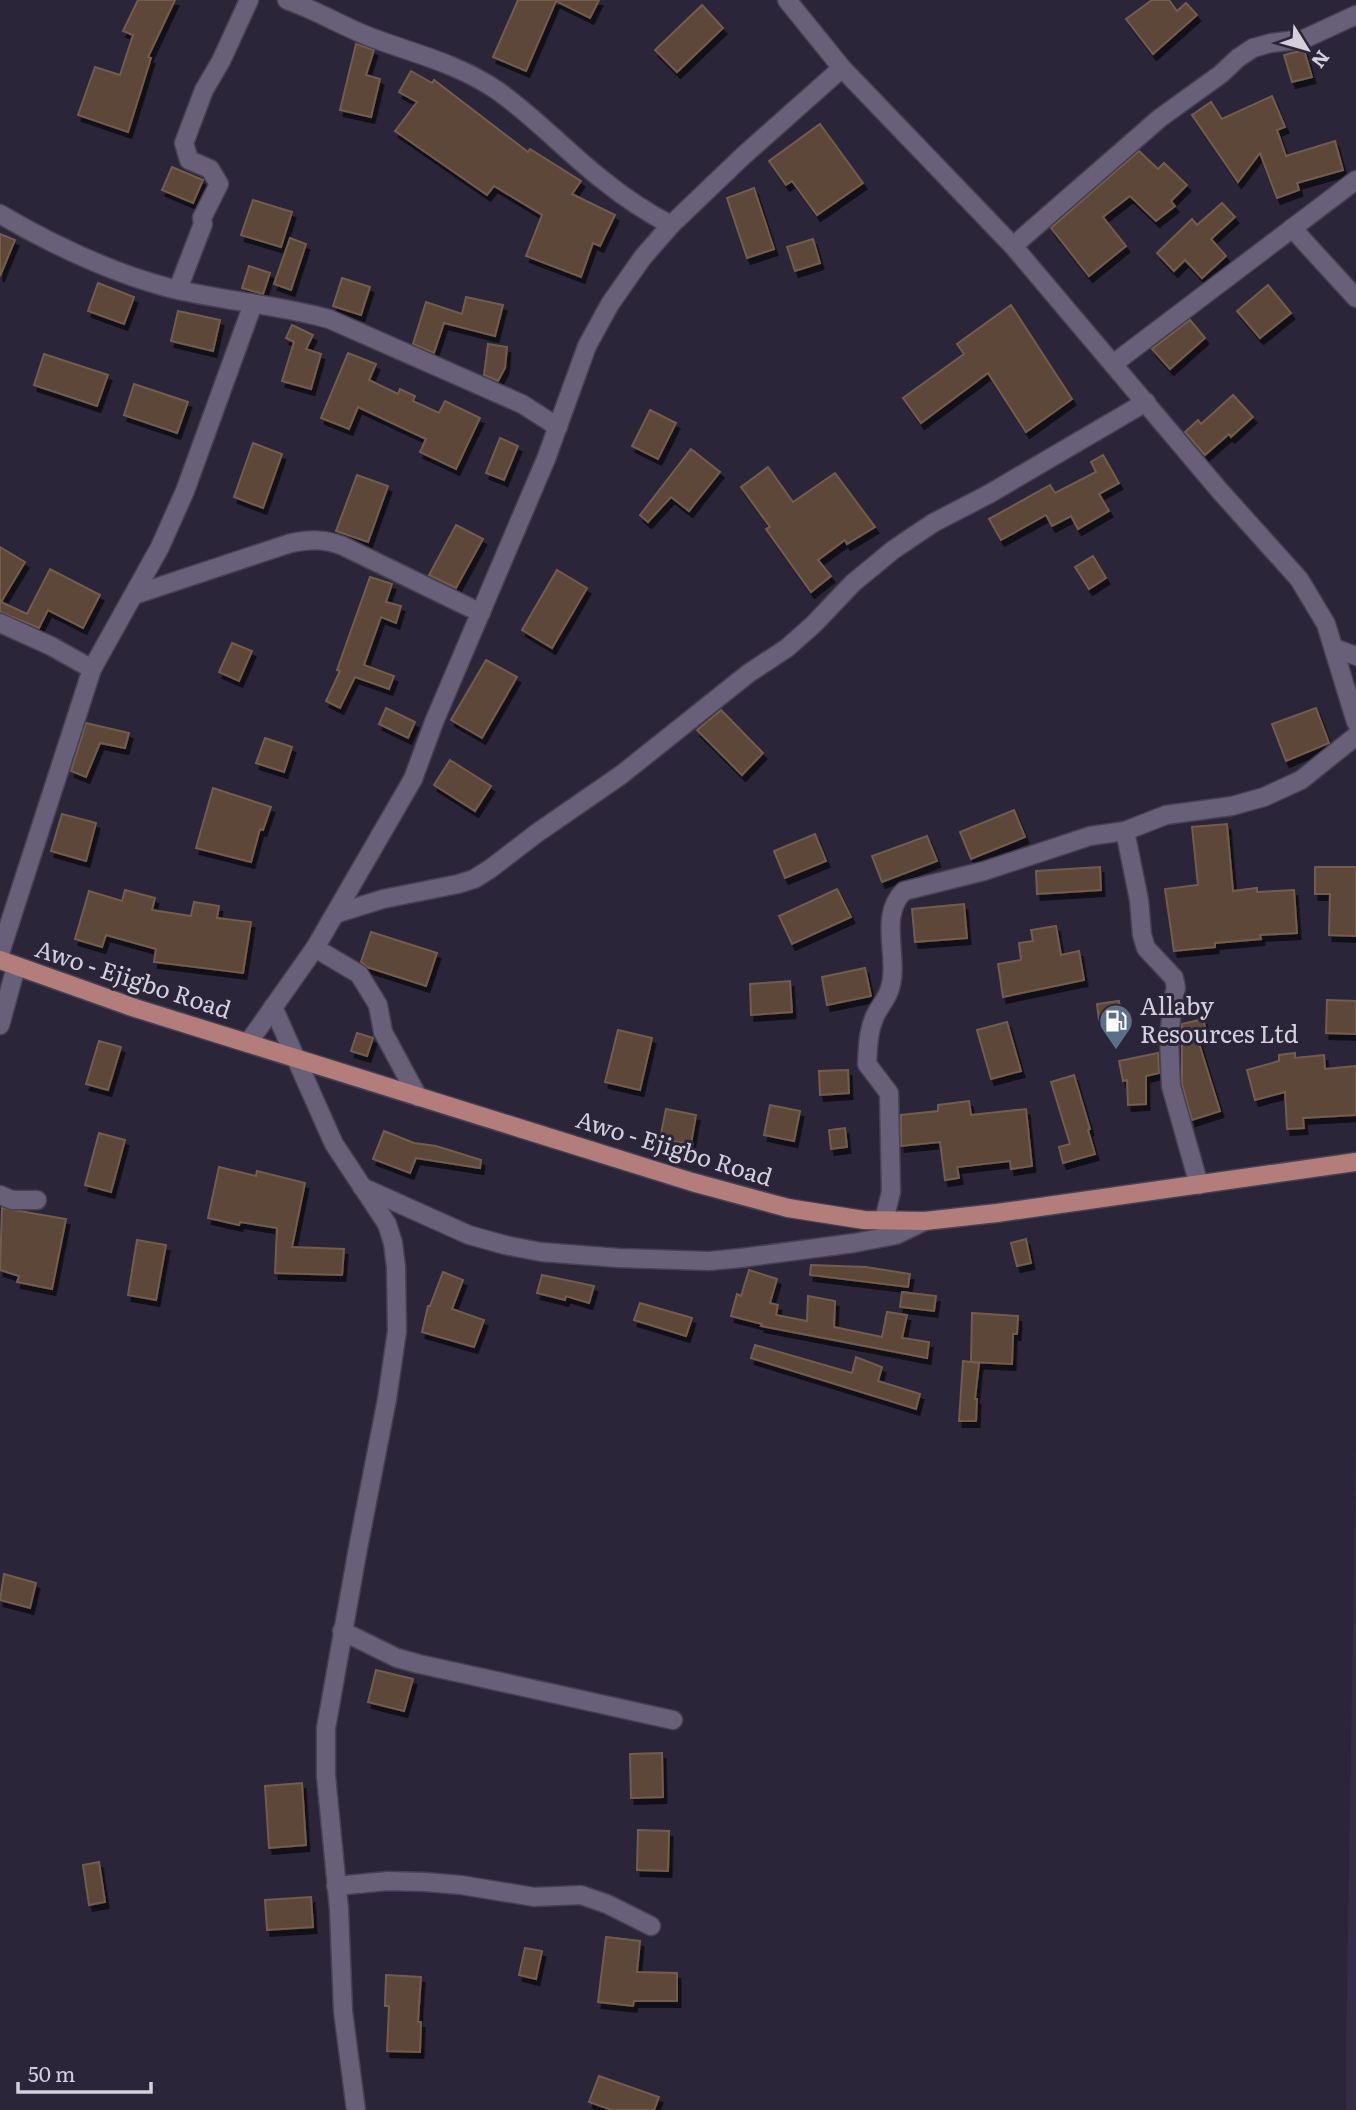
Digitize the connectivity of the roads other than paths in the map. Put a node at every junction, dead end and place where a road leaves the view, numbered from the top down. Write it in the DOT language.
graph roads {
  1 [pos="249,0"];
  2 [pos="287,0"];
  3 [pos="796,3"];
  4 [pos="1356,15"];
  5 [pos="842,68"];
  6 [pos="1356,180"];
  7 [pos="0,214"];
  8 [pos="671,225"];
  9 [pos="1292,228"];
  10 [pos="1013,246"];
  11 [pos="178,289"];
  12 [pos="1356,298"];
  13 [pos="253,304"];
  14 [pos="1113,364"];
  15 [pos="1146,402"];
  16 [pos="558,427"];
  17 [pos="134,595"];
  18 [pos="481,613"];
  19 [pos="0,623"];
  20 [pos="1334,648"];
  21 [pos="1356,656"];
  22 [pos="92,669"];
  23 [pos="1351,683"];
  24 [pos="1356,722"];
  25 [pos="1356,736"];
  26 [pos="1125,831"];
  27 [pos="335,914"];
  28 [pos="315,948"];
  29 [pos="0,953"];
  30 [pos="8,964"];
  31 [pos="273,1007"];
  32 [pos="0,1025"];
  33 [pos="248,1043"];
  34 [pos="297,1058"];
  35 [pos="418,1097"];
  36 [pos="1356,1162"];
  37 [pos="1199,1185"];
  38 [pos="362,1187"];
  39 [pos="0,1195"];
  40 [pos="37,1200"];
  41 [pos="884,1220"];
  42 [pos="925,1221"];
  43 [pos="342,1631"];
  44 [pos="673,1720"];
  45 [pos="337,1886"];
  46 [pos="651,1926"];
  47 [pos="356,2110"];
  1 -- 11 [label="street"];
  2 -- 8 [label="street"];
  3 -- 5 [label="street"];
  4 -- 10 [label="street"];
  5 -- 8 [label="street"];
  5 -- 10 [label="street"];
  6 -- 9 [label="street"];
  7 -- 11 [label="street"];
  8 -- 16 [label="street"];
  9 -- 12 [label="street"];
  9 -- 14 [label="street"];
  10 -- 14 [label="street"];
  11 -- 13 [label="street"];
  13 -- 16 [label="street"];
  13 -- 17 [label="street"];
  14 -- 15 [label="street"];
  15 -- 20 [label="street"];
  15 -- 27 [label="street"];
  16 -- 18 [label="street"];
  17 -- 18 [label="street"];
  17 -- 22 [label="street"];
  18 -- 27 [label="street"];
  19 -- 22 [label="street"];
  20 -- 21 [label="street"];
  20 -- 23 [label="street"];
  22 -- 29 [label="street"];
  23 -- 24 [label="street"];
  25 -- 26 [label="street"];
  26 -- 37 [label="street"];
  26 -- 41 [label="street"];
  27 -- 28 [label="street"];
  28 -- 31 [label="street"];
  28 -- 35 [label="street"];
  30 -- 32 [label="street"];
  30 -- 33 [label="main road, Awo - Ejigbo Road"];
  31 -- 33 [label="street"];
  31 -- 34 [label="street"];
  33 -- 34 [label="main road, Awo - Ejigbo Road"];
  34 -- 35 [label="main road, Awo - Ejigbo Road"];
  34 -- 38 [label="street"];
  35 -- 41 [label="main road, Awo - Ejigbo Road"];
  36 -- 37 [label="main road, Awo - Ejigbo Road"];
  37 -- 42 [label="main road, Awo - Ejigbo Road"];
  38 -- 42 [label="street"];
  38 -- 43 [label="street"];
  39 -- 40 [label="street"];
  41 -- 42 [label="main road, Awo - Ejigbo Road"];
  43 -- 44 [label="street"];
  43 -- 45 [label="street"];
  45 -- 46 [label="street"];
  45 -- 47 [label="street"];
}
